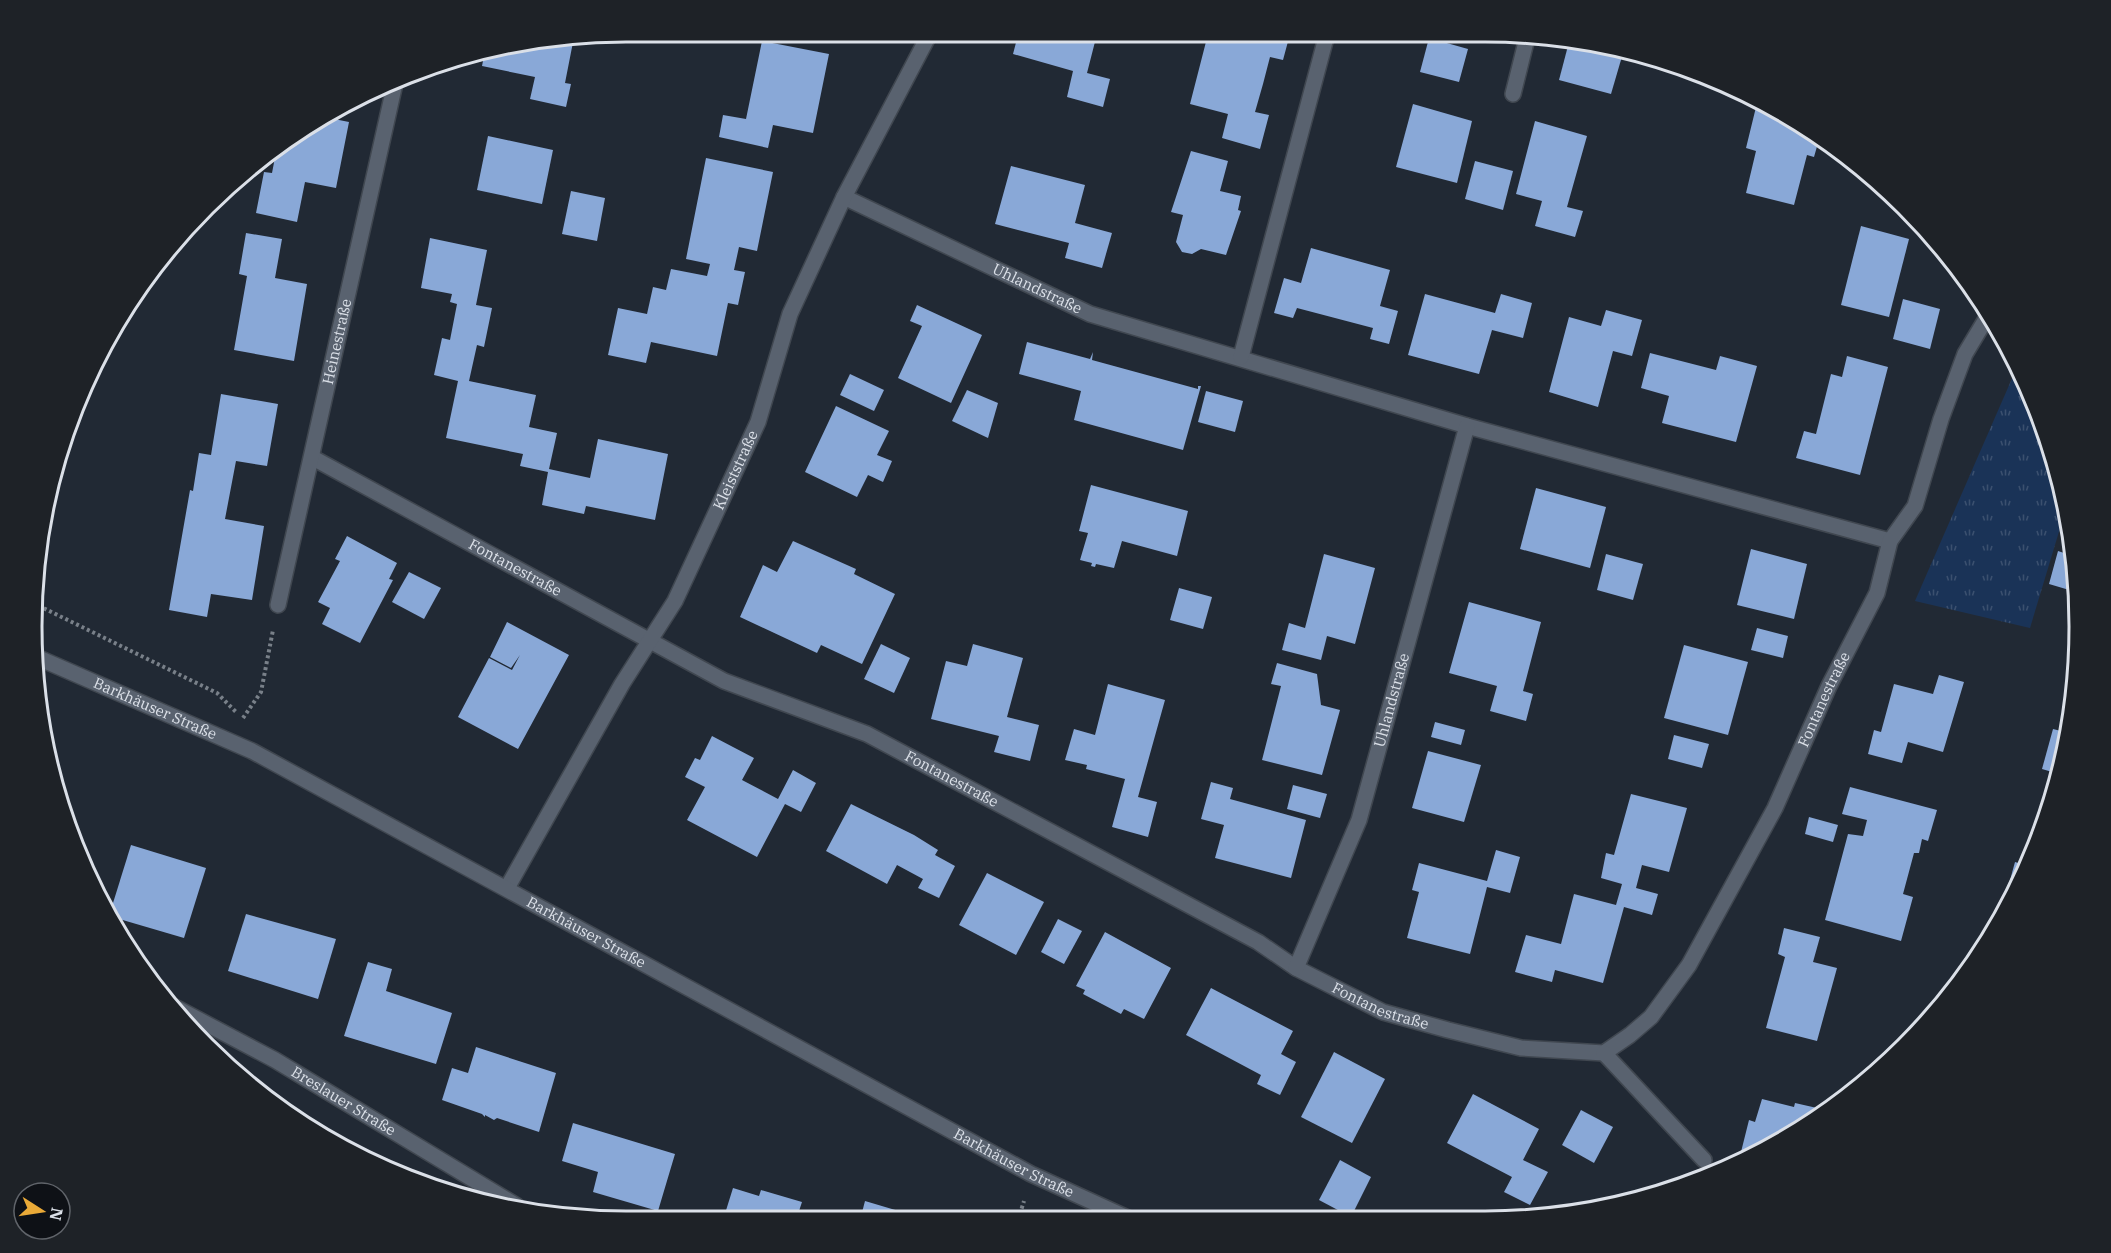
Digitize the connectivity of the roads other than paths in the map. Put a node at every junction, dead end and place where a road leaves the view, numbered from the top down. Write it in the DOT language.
graph roads {
  1 [pos="924,42"];
  2 [pos="1325,42"];
  3 [pos="1526,43"];
  4 [pos="394,90"];
  5 [pos="1513,94"];
  6 [pos="844,197"];
  7 [pos="1984,323"];
  8 [pos="1240,357"];
  9 [pos="1467,426"];
  10 [pos="313,458"];
  11 [pos="1890,541"];
  12 [pos="278,605"];
  13 [pos="650,641"];
  14 [pos="43,660"];
  15 [pos="507,888"];
  16 [pos="1296,968"];
  17 [pos="191,1017"];
  18 [pos="1604,1053"];
  19 [pos="1704,1160"];
  20 [pos="504,1198"];
  21 [pos="1112,1211"];
  1 -- 6 [label="street, Kleiststraße"];
  2 -- 8 [label="street"];
  3 -- 5 [label="street"];
  4 -- 10 [label="street, Heinestraße"];
  6 -- 8 [label="street, Uhlandstraße"];
  6 -- 13 [label="street, Kleiststraße"];
  7 -- 11 [label="street, Fontanestraße"];
  8 -- 9 [label="street, Uhlandstraße"];
  9 -- 11 [label="street, Uhlandstraße"];
  9 -- 16 [label="street, Uhlandstraße"];
  10 -- 12 [label="street, Heinestraße"];
  10 -- 13 [label="street, Fontanestraße"];
  11 -- 18 [label="street, Fontanestraße"];
  13 -- 15 [label="street, Kleiststraße"];
  13 -- 16 [label="street, Fontanestraße"];
  14 -- 15 [label="street, Barkhäuser Straße"];
  15 -- 21 [label="street, Barkhäuser Straße"];
  16 -- 18 [label="street, Fontanestraße"];
  17 -- 20 [label="street, Breslauer Straße"];
  18 -- 19 [label="street"];
}
